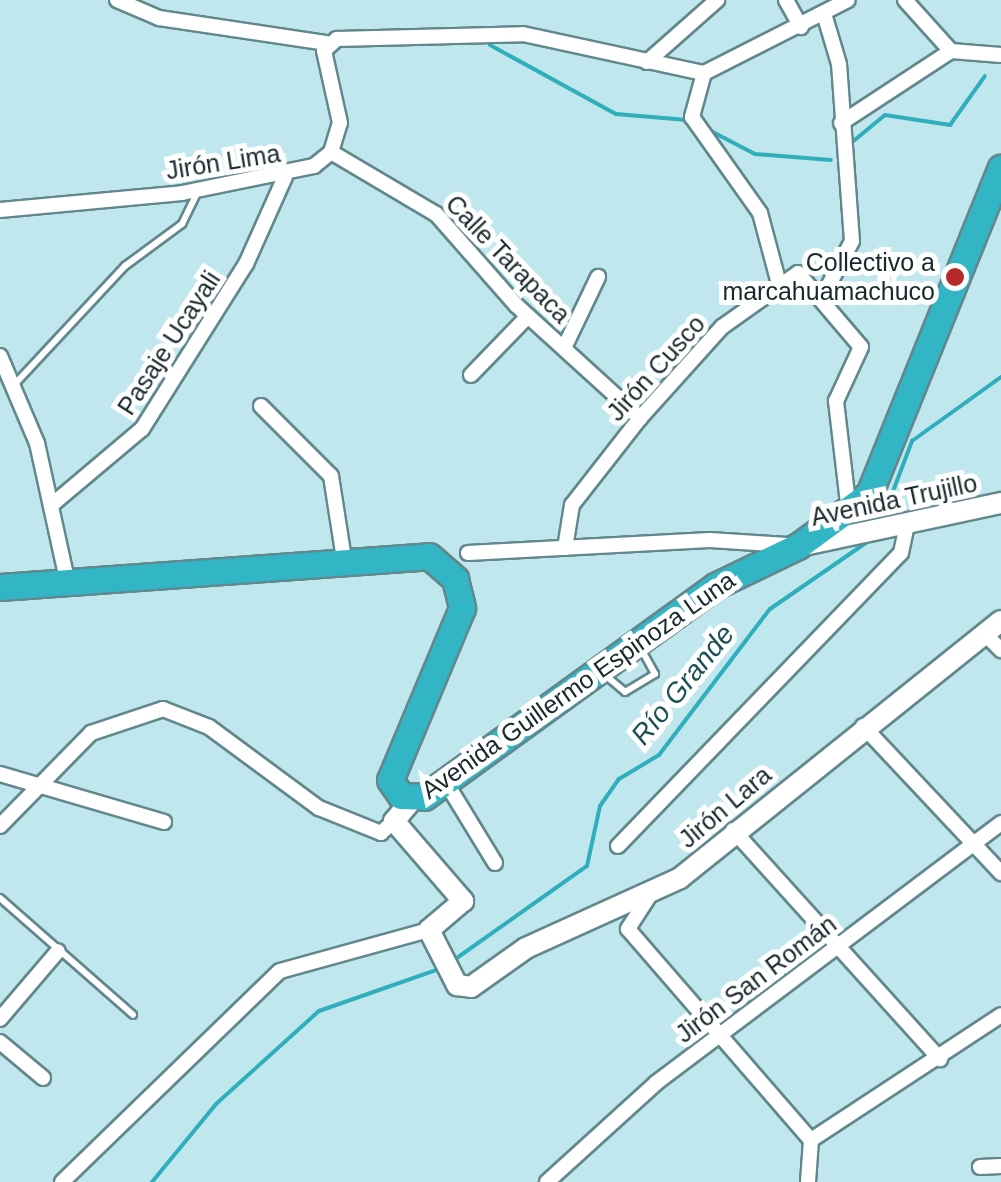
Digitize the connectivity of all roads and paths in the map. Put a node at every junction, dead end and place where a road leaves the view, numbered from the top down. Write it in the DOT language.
graph roads {
  1 [pos="116,0"];
  2 [pos="717,0"];
  3 [pos="786,0"];
  4 [pos="848,0"];
  5 [pos="904,0"];
  6 [pos="825,17"];
  7 [pos="801,27"];
  8 [pos="328,43"];
  9 [pos="951,51"];
  10 [pos="1001,55"];
  11 [pos="647,62"];
  12 [pos="704,73"];
  13 [pos="841,122"];
  14 [pos="331,152"];
  15 [pos="1001,168"];
  16 [pos="285,177"];
  17 [pos="199,190"];
  18 [pos="0,210"];
  19 [pos="598,277"];
  20 [pos="778,284"];
  21 [pos="823,296"];
  22 [pos="528,316"];
  23 [pos="564,348"];
  24 [pos="0,356"];
  25 [pos="471,375"];
  26 [pos="14,385"];
  27 [pos="261,406"];
  28 [pos="640,418"];
  29 [pos="54,502"];
  30 [pos="1001,503"];
  31 [pos="857,522"];
  32 [pos="904,525"];
  33 [pos="798,546"];
  34 [pos="566,548"];
  35 [pos="468,553"];
  36 [pos="344,559"];
  37 [pos="68,584"];
  38 [pos="0,587"];
  39 [pos="993,627"];
  40 [pos="1001,650"];
  41 [pos="863,726"];
  42 [pos="0,774"];
  43 [pos="445,781"];
  44 [pos="36,784"];
  45 [pos="411,800"];
  46 [pos="394,821"];
  47 [pos="164,822"];
  48 [pos="1001,823"];
  49 [pos="0,826"];
  50 [pos="733,830"];
  51 [pos="973,844"];
  52 [pos="618,846"];
  53 [pos="494,863"];
  54 [pos="1001,873"];
  55 [pos="0,898"];
  56 [pos="648,898"];
  57 [pos="431,935"];
  58 [pos="839,945"];
  59 [pos="58,951"];
  60 [pos="133,1015"];
  61 [pos="1001,1015"];
  62 [pos="0,1019"];
  63 [pos="720,1034"];
  64 [pos="0,1042"];
  65 [pos="940,1059"];
  66 [pos="44,1078"];
  67 [pos="811,1140"];
  68 [pos="1001,1166"];
  69 [pos="980,1167"];
  70 [pos="62,1182"];
  71 [pos="547,1182"];
  72 [pos="808,1182"];
  1 -- 8 [label="street"];
  2 -- 11 [label="street"];
  3 -- 7 [label="street"];
  4 -- 6 [label="street"];
  5 -- 9 [label="street"];
  6 -- 7 [label="street"];
  6 -- 13 [label="street"];
  7 -- 12 [label="street"];
  8 -- 11 [label="street"];
  8 -- 14 [label="street"];
  9 -- 10 [label="street"];
  9 -- 13 [label="street"];
  11 -- 12 [label="street"];
  12 -- 20 [label="street"];
  13 -- 21 [label="street"];
  14 -- 16 [label="street, Jirón Lima"];
  14 -- 22 [label="street, Calle Tarapaca"];
  15 -- 31 [label="highway, Avenida Guillermo Espinoza Luna"];
  16 -- 17 [label="street, Jirón Lima"];
  16 -- 29 [label="street, Pasaje Ucayali"];
  17 -- 18 [label="street, Jirón Lima"];
  17 -- 26 [label="lane"];
  19 -- 23 [label="street"];
  20 -- 21 [label="street"];
  20 -- 28 [label="street, Jirón Cusco"];
  21 -- 31 [label="street"];
  22 -- 23 [label="street, Calle Tarapaca"];
  22 -- 25 [label="street"];
  23 -- 28 [label="street, Calle Tarapaca"];
  24 -- 26 [label="street"];
  26 -- 29 [label="street"];
  27 -- 36 [label="street"];
  28 -- 34 [label="street, Jirón Cusco"];
  29 -- 37 [label="street"];
  30 -- 32 [label="street, Avenida Trujillo"];
  31 -- 32 [label="street, Avenida Trujillo"];
  31 -- 33 [label="highway, Avenida Guillermo Espinoza Luna"];
  32 -- 52 [label="street"];
  33 -- 34 [label="street"];
  33 -- 43 [label="highway, Avenida Guillermo Espinoza Luna"];
  34 -- 35 [label="street"];
  36 -- 37 [label="highway"];
  36 -- 45 [label="highway"];
  37 -- 38 [label="highway"];
  39 -- 40 [label="street"];
  39 -- 41 [label="street, Jirón Lara"];
  41 -- 50 [label="street, Jirón Lara"];
  41 -- 51 [label="street"];
  42 -- 44 [label="street"];
  43 -- 45 [label="highway, Avenida Guillermo Espinoza Luna"];
  43 -- 53 [label="street"];
  44 -- 46 [label="street"];
  44 -- 47 [label="street"];
  44 -- 49 [label="street"];
  45 -- 46 [label="street"];
  46 -- 57 [label="street"];
  48 -- 51 [label="street, Jirón San Román"];
  50 -- 56 [label="street, Jirón Lara"];
  50 -- 58 [label="street"];
  51 -- 54 [label="street"];
  51 -- 58 [label="street, Jirón San Román"];
  55 -- 59 [label="lane"];
  56 -- 57 [label="street, Jirón Lara"];
  56 -- 63 [label="street"];
  57 -- 70 [label="street"];
  58 -- 63 [label="street, Jirón San Román"];
  58 -- 65 [label="street"];
  59 -- 60 [label="lane"];
  59 -- 62 [label="street"];
  61 -- 65 [label="street"];
  63 -- 67 [label="street"];
  63 -- 71 [label="street, Jirón San Román"];
  64 -- 66 [label="street"];
  65 -- 67 [label="street"];
  67 -- 72 [label="street"];
  68 -- 69 [label="street"];
}
